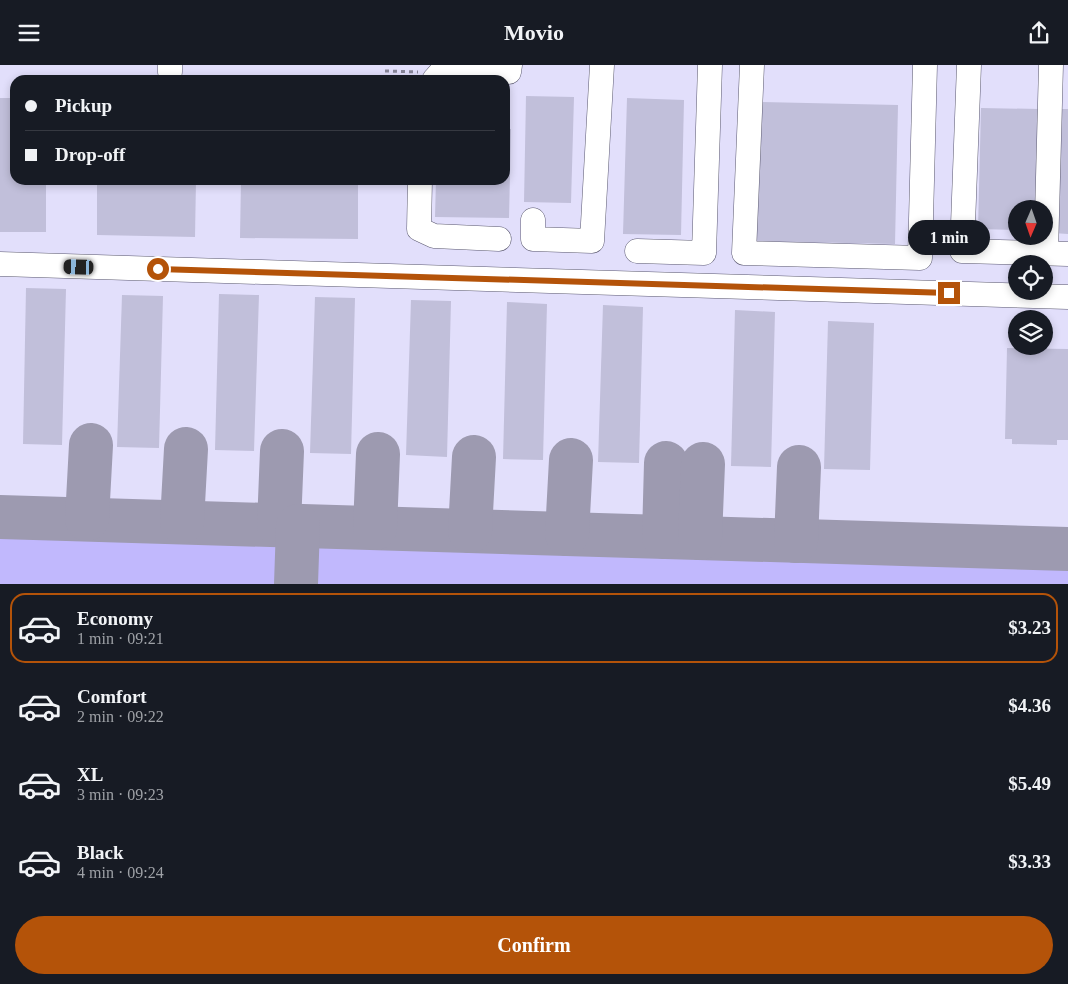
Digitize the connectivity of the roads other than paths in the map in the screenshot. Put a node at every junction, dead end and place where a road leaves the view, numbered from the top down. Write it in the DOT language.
graph roads {
  1 [pos="510,65"];
  2 [pos="602,65"];
  3 [pos="710,65"];
  4 [pos="752,65"];
  5 [pos="925,65"];
  6 [pos="969,65"];
  7 [pos="1051,65"];
  8 [pos="455,75"];
  9 [pos="420,185"];
  10 [pos="533,220"];
  11 [pos="499,239"];
  12 [pos="637,251"];
  13 [pos="1057,254"];
  14 [pos="0,264"];
  15 [pos="1068,297"];
  1 -- 8 [label="lane"];
  2 -- 10 [label="lane"];
  3 -- 12 [label="lane"];
  4 -- 5 [label="lane"];
  6 -- 13 [label="lane"];
  7 -- 13 [label="lane"];
  9 -- 11 [label="lane"];
  14 -- 15 [label="lane"];
}
